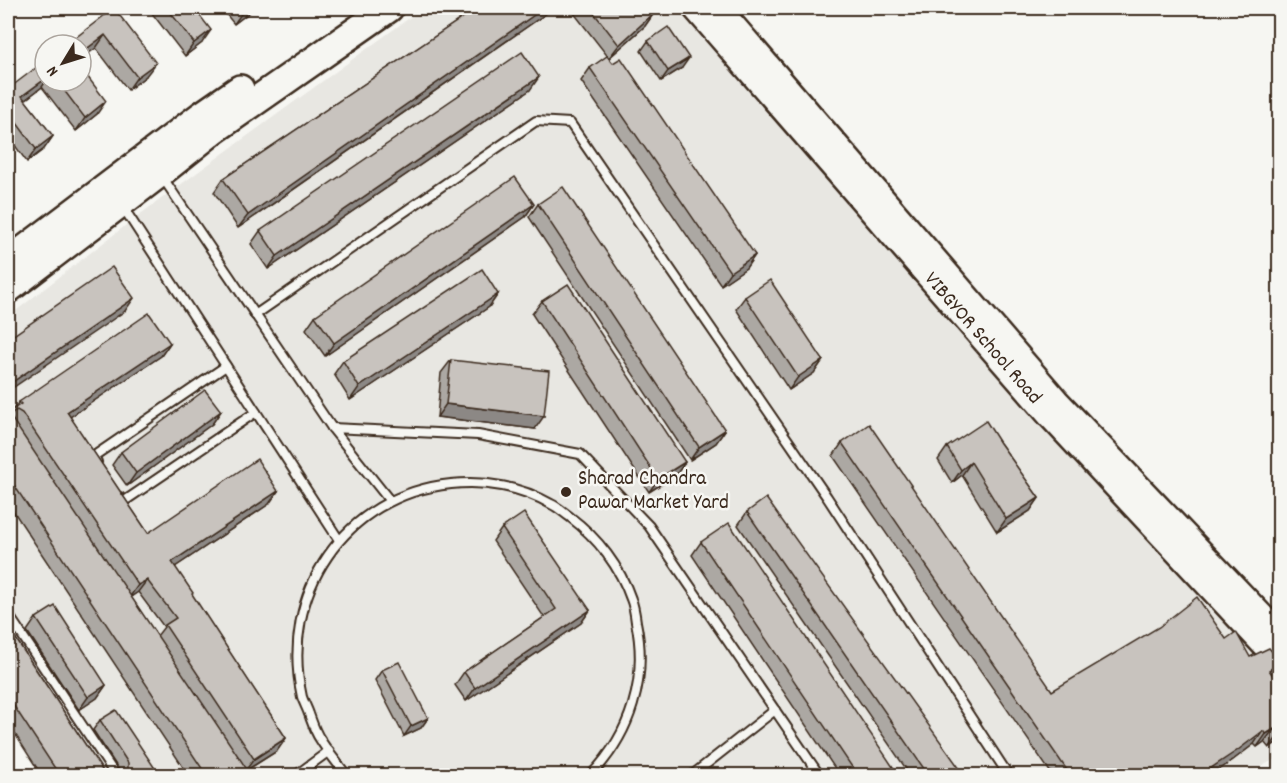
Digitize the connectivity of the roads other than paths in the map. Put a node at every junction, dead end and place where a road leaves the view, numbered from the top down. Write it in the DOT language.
graph roads {
  1 [pos="361,8"];
  2 [pos="389,8"];
  3 [pos="694,8"];
  4 [pos="719,8"];
  5 [pos="154,165"];
  6 [pos="115,194"];
  7 [pos="8,262"];
  8 [pos="8,289"];
  9 [pos="255,315"];
  10 [pos="226,366"];
  11 [pos="256,412"];
  12 [pos="332,428"];
  13 [pos="100,465"];
  14 [pos="117,493"];
  15 [pos="390,501"];
  16 [pos="339,540"];
  17 [pos="8,614"];
  18 [pos="1280,634"];
  19 [pos="1280,663"];
  20 [pos="775,710"];
  21 [pos="329,751"];
  22 [pos="116,776"];
  23 [pos="295,776"];
  24 [pos="348,776"];
  25 [pos="590,776"];
  26 [pos="692,776"];
  27 [pos="820,776"];
  28 [pos="1009,776"];
  1 -- 5 [label="highway"];
  2 -- 5 [label="highway"];
  3 -- 19 [label="main road, VIBGYOR School Road"];
  4 -- 18 [label="main road, VIBGYOR School Road"];
  5 -- 6 [label="highway"];
  5 -- 9 [label="lane"];
  6 -- 7 [label="highway"];
  6 -- 8 [label="highway"];
  6 -- 10 [label="lane"];
  9 -- 12 [label="lane"];
  9 -- 28 [label="lane"];
  10 -- 11 [label="lane"];
  10 -- 13 [label="lane"];
  11 -- 14 [label="lane"];
  11 -- 16 [label="lane"];
  12 -- 15 [label="lane"];
  12 -- 20 [label="lane"];
  15 -- 16 [label="lane"];
  15 -- 25 [label="lane"];
  16 -- 21 [label="lane"];
  17 -- 22 [label="lane"];
  20 -- 26 [label="lane"];
  20 -- 27 [label="lane"];
  21 -- 23 [label="lane"];
  21 -- 24 [label="lane"];
}
